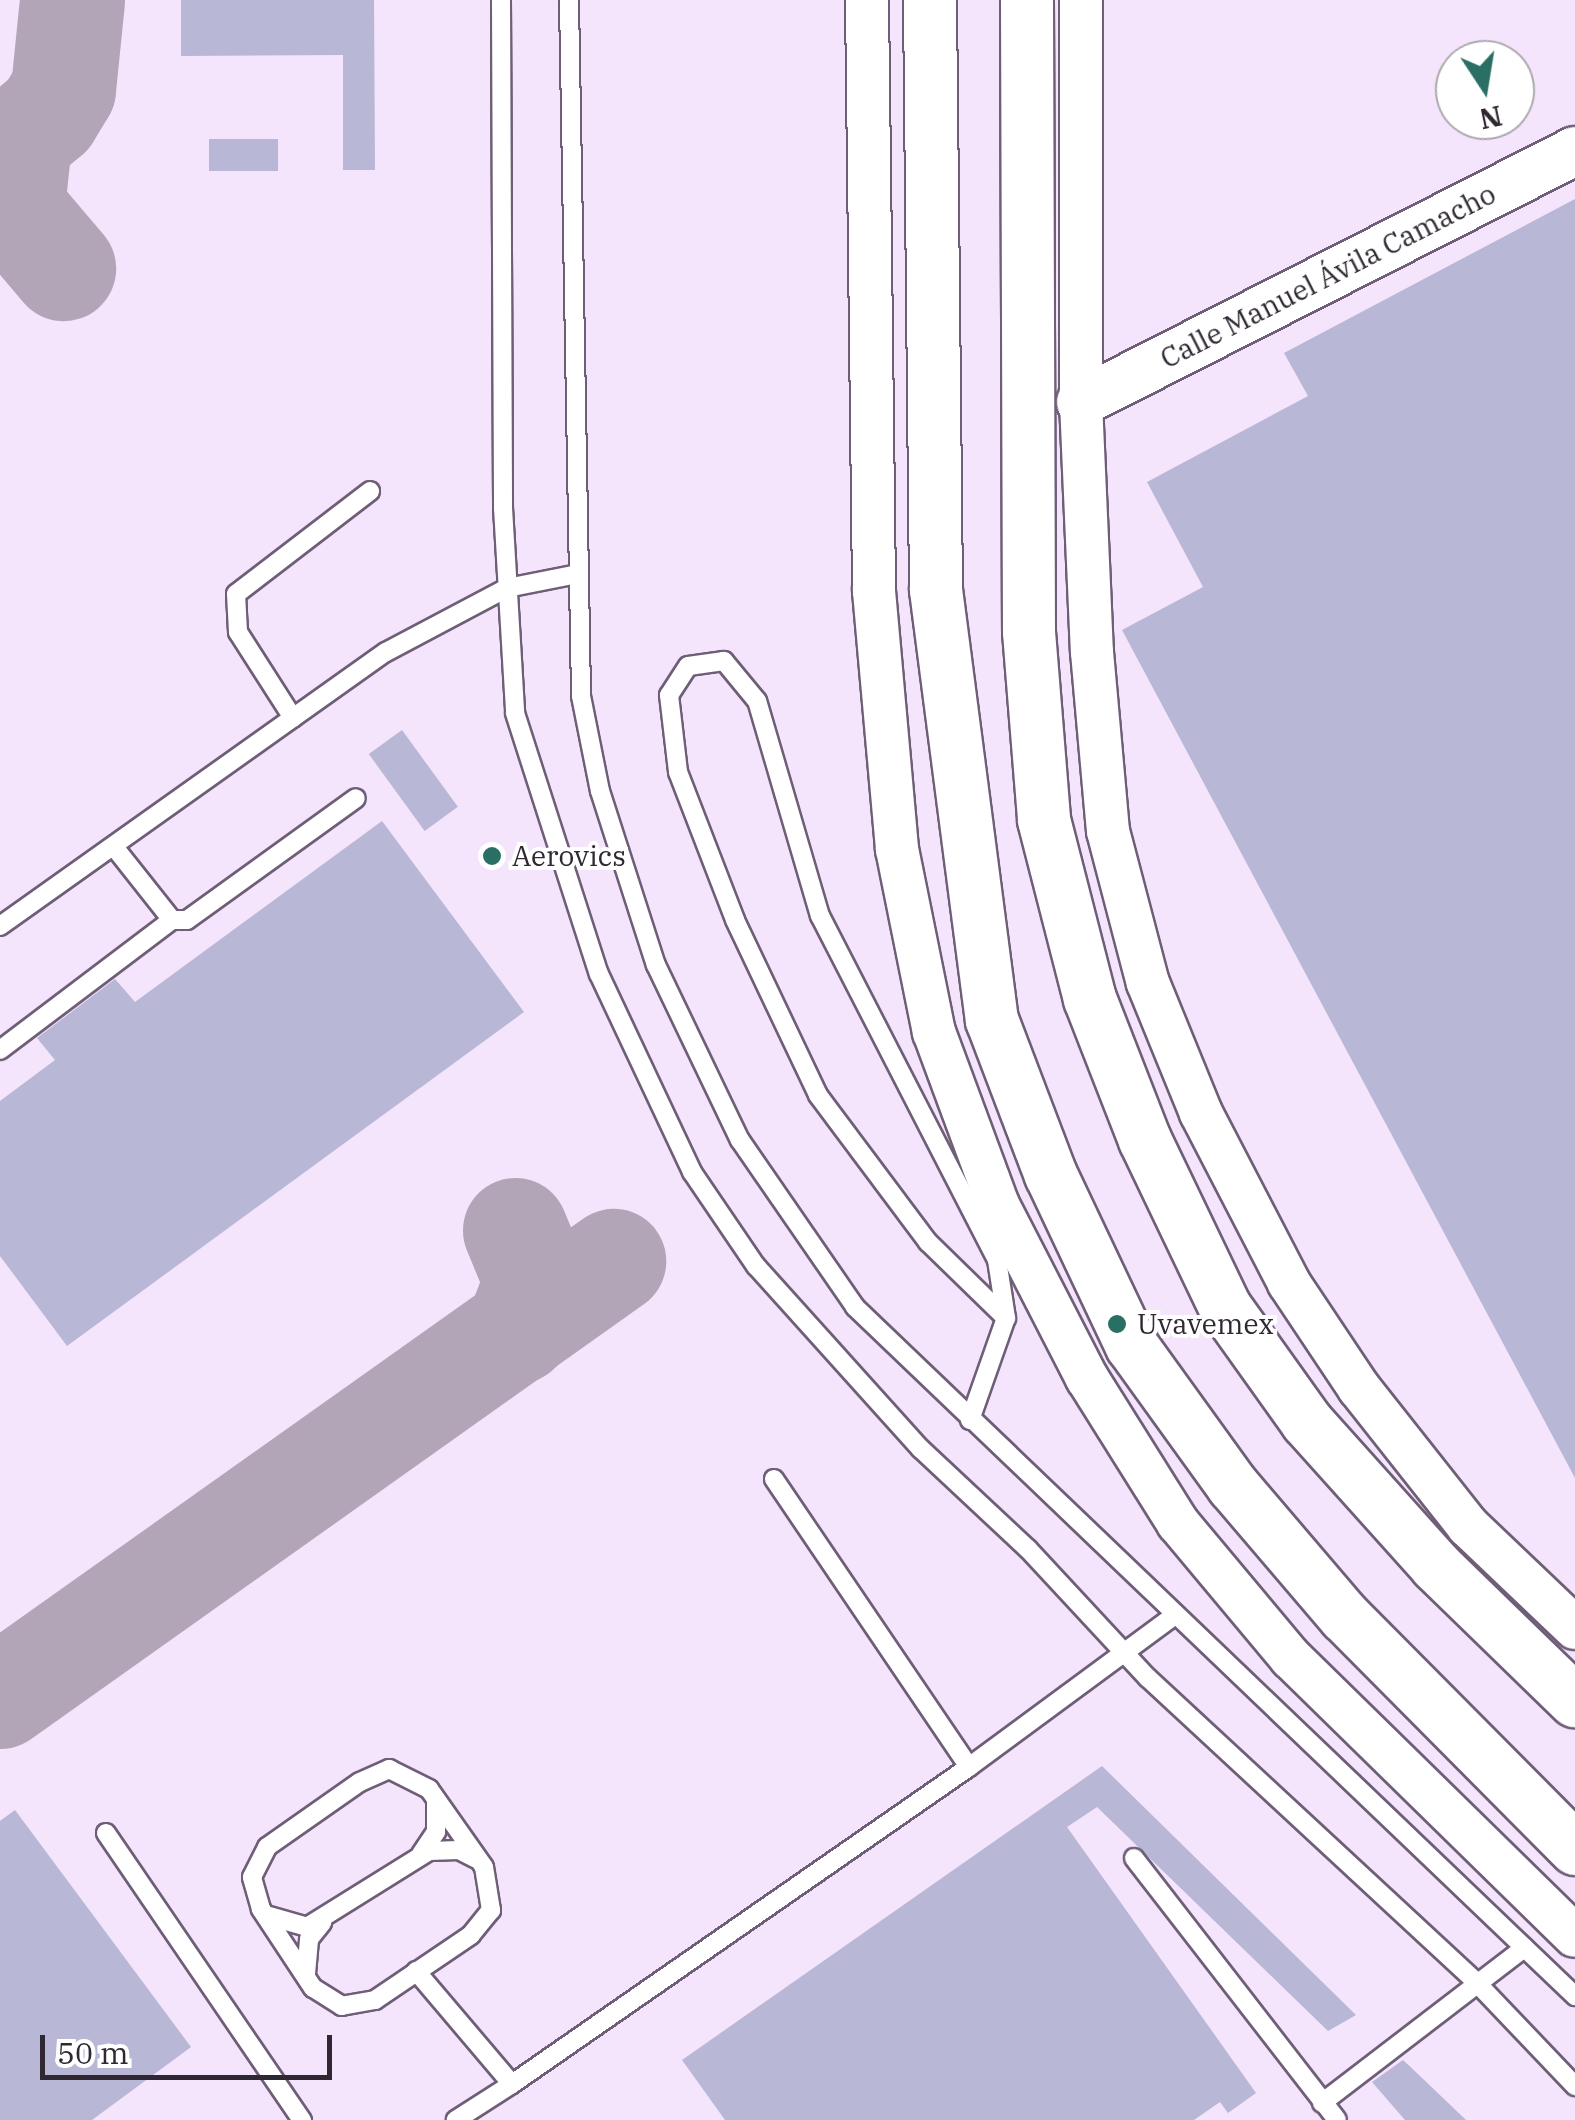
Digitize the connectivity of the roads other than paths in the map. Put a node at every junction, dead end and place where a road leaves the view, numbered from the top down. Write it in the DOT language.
graph roads {
  1 [pos="501,0"];
  2 [pos="570,0"];
  3 [pos="867,0"];
  4 [pos="930,0"];
  5 [pos="1027,0"];
  6 [pos="1081,0"];
  7 [pos="1575,151"];
  8 [pos="1081,402"];
  9 [pos="370,491"];
  10 [pos="578,574"];
  11 [pos="506,588"];
  12 [pos="294,718"];
  13 [pos="356,798"];
  14 [pos="115,848"];
  15 [pos="172,920"];
  16 [pos="0,926"];
  17 [pos="0,1050"];
  18 [pos="1006,1318"];
  19 [pos="970,1420"];
  20 [pos="774,1479"];
  21 [pos="1174,1616"];
  22 [pos="1575,1628"];
  23 [pos="1127,1654"];
  24 [pos="1575,1701"];
  25 [pos="969,1767"];
  26 [pos="429,1789"];
  27 [pos="106,1833"];
  28 [pos="1575,1849"];
  29 [pos="417,1858"];
  30 [pos="1134,1858"];
  31 [pos="484,1867"];
  32 [pos="262,1909"];
  33 [pos="322,1923"];
  34 [pos="1575,1936"];
  35 [pos="1524,1948"];
  36 [pos="416,1971"];
  37 [pos="1476,1982"];
  38 [pos="313,1988"];
  39 [pos="1575,1996"];
  40 [pos="512,2084"];
  41 [pos="1575,2086"];
  42 [pos="1322,2102"];
  43 [pos="302,2120"];
  44 [pos="456,2120"];
  45 [pos="1337,2120"];
  1 -- 11 [label="lane"];
  2 -- 10 [label="lane"];
  3 -- 34 [label="street"];
  4 -- 28 [label="main road"];
  5 -- 24 [label="main road"];
  6 -- 8 [label="street"];
  7 -- 8 [label="main road, Calle Manuel Ávila Camacho"];
  8 -- 22 [label="street"];
  9 -- 12 [label="lane"];
  10 -- 11 [label="lane"];
  10 -- 19 [label="lane"];
  11 -- 12 [label="lane"];
  11 -- 23 [label="lane"];
  12 -- 14 [label="lane"];
  13 -- 15 [label="lane"];
  14 -- 15 [label="lane"];
  14 -- 16 [label="lane"];
  15 -- 17 [label="lane"];
  18 -- 18 [label="lane"];
  18 -- 19 [label="lane"];
  19 -- 21 [label="lane"];
  20 -- 25 [label="lane"];
  21 -- 23 [label="lane"];
  21 -- 35 [label="lane"];
  23 -- 25 [label="lane"];
  23 -- 37 [label="lane"];
  25 -- 40 [label="lane"];
  26 -- 29 [label="lane"];
  26 -- 31 [label="lane"];
  26 -- 32 [label="lane"];
  27 -- 43 [label="lane"];
  29 -- 31 [label="lane"];
  29 -- 33 [label="lane"];
  30 -- 42 [label="lane"];
  31 -- 36 [label="lane"];
  32 -- 33 [label="lane"];
  32 -- 38 [label="lane"];
  33 -- 38 [label="lane"];
  35 -- 37 [label="lane"];
  35 -- 39 [label="lane"];
  36 -- 38 [label="lane"];
  36 -- 40 [label="lane"];
  37 -- 41 [label="lane"];
  37 -- 42 [label="lane"];
  40 -- 44 [label="lane"];
  42 -- 45 [label="lane"];
}
